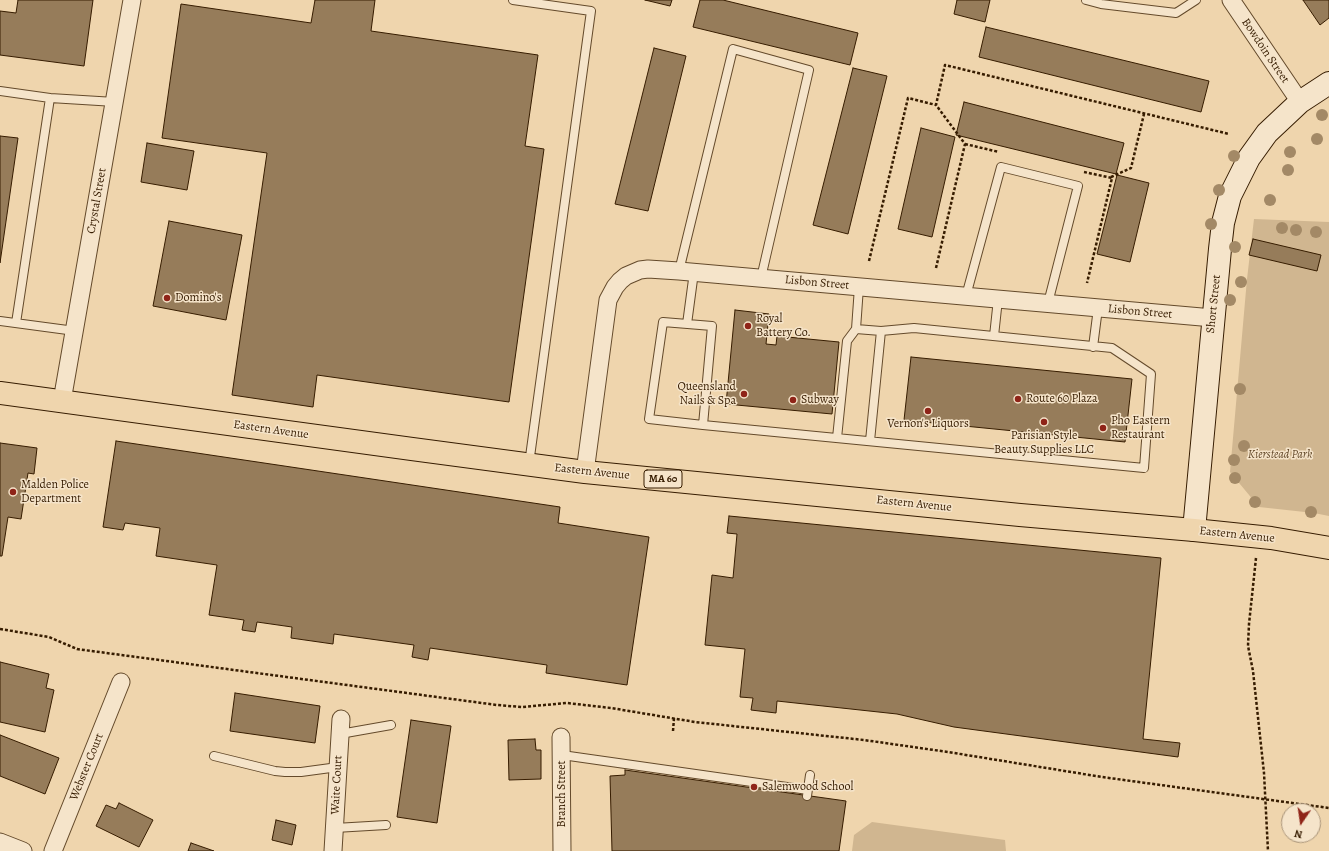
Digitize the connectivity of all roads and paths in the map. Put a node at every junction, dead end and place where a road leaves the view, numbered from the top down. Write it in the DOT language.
graph roads {
  1 [pos="132,0"];
  2 [pos="513,0"];
  3 [pos="1086,0"];
  4 [pos="1196,0"];
  5 [pos="1231,0"];
  6 [pos="1329,83"];
  7 [pos="0,91"];
  8 [pos="50,98"];
  9 [pos="115,102"];
  10 [pos="1300,102"];
  11 [pos="936,104"];
  12 [pos="1144,114"];
  13 [pos="1229,134"];
  14 [pos="1111,178"];
  15 [pos="1094,254"];
  16 [pos="869,262"];
  17 [pos="936,268"];
  18 [pos="687,272"];
  19 [pos="760,278"];
  20 [pos="1087,283"];
  21 [pos="859,287"];
  22 [pos="966,296"];
  23 [pos="998,299"];
  24 [pos="1048,304"];
  25 [pos="1098,308"];
  26 [pos="1213,318"];
  27 [pos="0,321"];
  28 [pos="16,323"];
  29 [pos="687,324"];
  30 [pos="856,329"];
  31 [pos="75,331"];
  32 [pos="881,331"];
  33 [pos="994,336"];
  34 [pos="1093,347"];
  35 [pos="0,393"];
  36 [pos="62,401"];
  37 [pos="703,425"];
  38 [pos="837,438"];
  39 [pos="870,441"];
  40 [pos="529,465"];
  41 [pos="585,472"];
  42 [pos="1194,530"];
  43 [pos="1258,537"];
  44 [pos="1329,548"];
  45 [pos="0,629"];
  46 [pos="121,682"];
  47 [pos="674,718"];
  48 [pos="391,724"];
  49 [pos="341,726"];
  50 [pos="673,731"];
  51 [pos="562,738"];
  52 [pos="562,755"];
  53 [pos="214,756"];
  54 [pos="338,767"];
  55 [pos="810,775"];
  56 [pos="1266,799"];
  57 [pos="1329,808"];
  58 [pos="386,825"];
  59 [pos="335,828"];
  60 [pos="0,842"];
  61 [pos="23,851"];
  62 [pos="53,851"];
  63 [pos="334,851"];
  64 [pos="562,851"];
  65 [pos="1268,851"];
  1 -- 9 [label="street, Crystal Street"];
  2 -- 40 [label="lane"];
  3 -- 4 [label="lane"];
  5 -- 10 [label="street, Bowdoin Street"];
  6 -- 10 [label="main road, Short Street"];
  7 -- 8 [label="lane"];
  8 -- 9 [label="lane"];
  8 -- 28 [label="lane"];
  9 -- 31 [label="street, Crystal Street"];
  10 -- 26 [label="main road, Short Street"];
  11 -- 12 [label="path"];
  11 -- 16 [label="path"];
  11 -- 17 [label="path"];
  12 -- 13 [label="path"];
  12 -- 14 [label="path"];
  15 -- 20 [label="path"];
  18 -- 19 [label="street, Lisbon Street"];
  18 -- 19 [label="lane"];
  18 -- 29 [label="lane"];
  18 -- 41 [label="street, Lisbon Street"];
  19 -- 21 [label="street, Lisbon Street"];
  21 -- 22 [label="street, Lisbon Street"];
  21 -- 30 [label="lane"];
  22 -- 23 [label="street, Lisbon Street"];
  22 -- 24 [label="lane"];
  23 -- 24 [label="street, Lisbon Street"];
  23 -- 33 [label="lane"];
  24 -- 25 [label="street, Lisbon Street"];
  25 -- 26 [label="street, Lisbon Street"];
  25 -- 34 [label="lane"];
  26 -- 42 [label="main road, Short Street"];
  27 -- 28 [label="lane"];
  28 -- 31 [label="lane"];
  29 -- 37 [label="lane"];
  29 -- 37 [label="lane"];
  30 -- 32 [label="lane"];
  30 -- 38 [label="lane"];
  31 -- 36 [label="street, Crystal Street"];
  32 -- 33 [label="lane"];
  32 -- 39 [label="lane"];
  33 -- 34 [label="lane"];
  34 -- 39 [label="lane"];
  35 -- 36 [label="main road, Eastern Avenue / MA 60"];
  36 -- 40 [label="main road, Eastern Avenue / MA 60"];
  37 -- 38 [label="lane"];
  38 -- 39 [label="lane"];
  40 -- 41 [label="main road, Eastern Avenue / MA 60"];
  41 -- 42 [label="main road, Eastern Avenue / MA 60"];
  42 -- 43 [label="main road, Eastern Avenue / MA 60"];
  43 -- 44 [label="main road, Eastern Avenue / MA 60"];
  43 -- 56 [label="path"];
  45 -- 47 [label="path"];
  46 -- 62 [label="street, Webster Court"];
  47 -- 50 [label="path"];
  47 -- 56 [label="path"];
  48 -- 49 [label="lane"];
  49 -- 54 [label="street, Waite Court"];
  51 -- 52 [label="street, Branch Street"];
  52 -- 55 [label="lane"];
  52 -- 64 [label="street, Branch Street"];
  53 -- 54 [label="lane"];
  54 -- 59 [label="street, Waite Court"];
  56 -- 57 [label="path"];
  56 -- 65 [label="path"];
  58 -- 59 [label="lane"];
  59 -- 63 [label="street, Waite Court"];
  60 -- 61 [label="street"];
}
